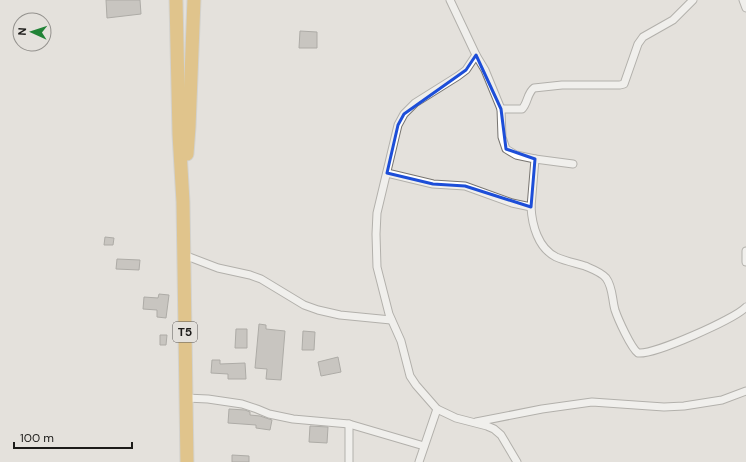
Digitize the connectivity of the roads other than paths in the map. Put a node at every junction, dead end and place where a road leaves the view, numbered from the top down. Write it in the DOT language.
graph roads {
  1 [pos="176,0"];
  2 [pos="194,0"];
  3 [pos="450,0"];
  4 [pos="693,0"];
  5 [pos="743,0"];
  6 [pos="746,8"];
  7 [pos="476,55"];
  8 [pos="501,109"];
  9 [pos="535,159"];
  10 [pos="573,164"];
  11 [pos="387,173"];
  12 [pos="183,202"];
  13 [pos="531,207"];
  14 [pos="746,251"];
  15 [pos="184,255"];
  16 [pos="746,262"];
  17 [pos="746,307"];
  18 [pos="391,320"];
  19 [pos="746,391"];
  20 [pos="186,398"];
  21 [pos="437,409"];
  22 [pos="474,422"];
  23 [pos="349,424"];
  24 [pos="424,446"];
  25 [pos="188,462"];
  26 [pos="349,462"];
  27 [pos="419,462"];
  28 [pos="517,462"];
  1 -- 12 [label="highway, T5"];
  2 -- 12 [label="highway, T5"];
  3 -- 7 [label="street"];
  4 -- 8 [label="street"];
  5 -- 6 [label="street"];
  7 -- 8 [label="street"];
  7 -- 11 [label="street"];
  8 -- 9 [label="street"];
  9 -- 10 [label="street"];
  9 -- 13 [label="street"];
  11 -- 13 [label="street"];
  11 -- 18 [label="street"];
  12 -- 15 [label="highway, T5"];
  13 -- 17 [label="street"];
  14 -- 16 [label="street"];
  15 -- 18 [label="street"];
  15 -- 20 [label="highway, T5"];
  18 -- 21 [label="street"];
  19 -- 22 [label="street"];
  20 -- 23 [label="street"];
  20 -- 25 [label="highway, T5"];
  21 -- 22 [label="street"];
  21 -- 24 [label="street"];
  22 -- 28 [label="street"];
  23 -- 24 [label="street"];
  23 -- 26 [label="street"];
  24 -- 27 [label="street"];
}
